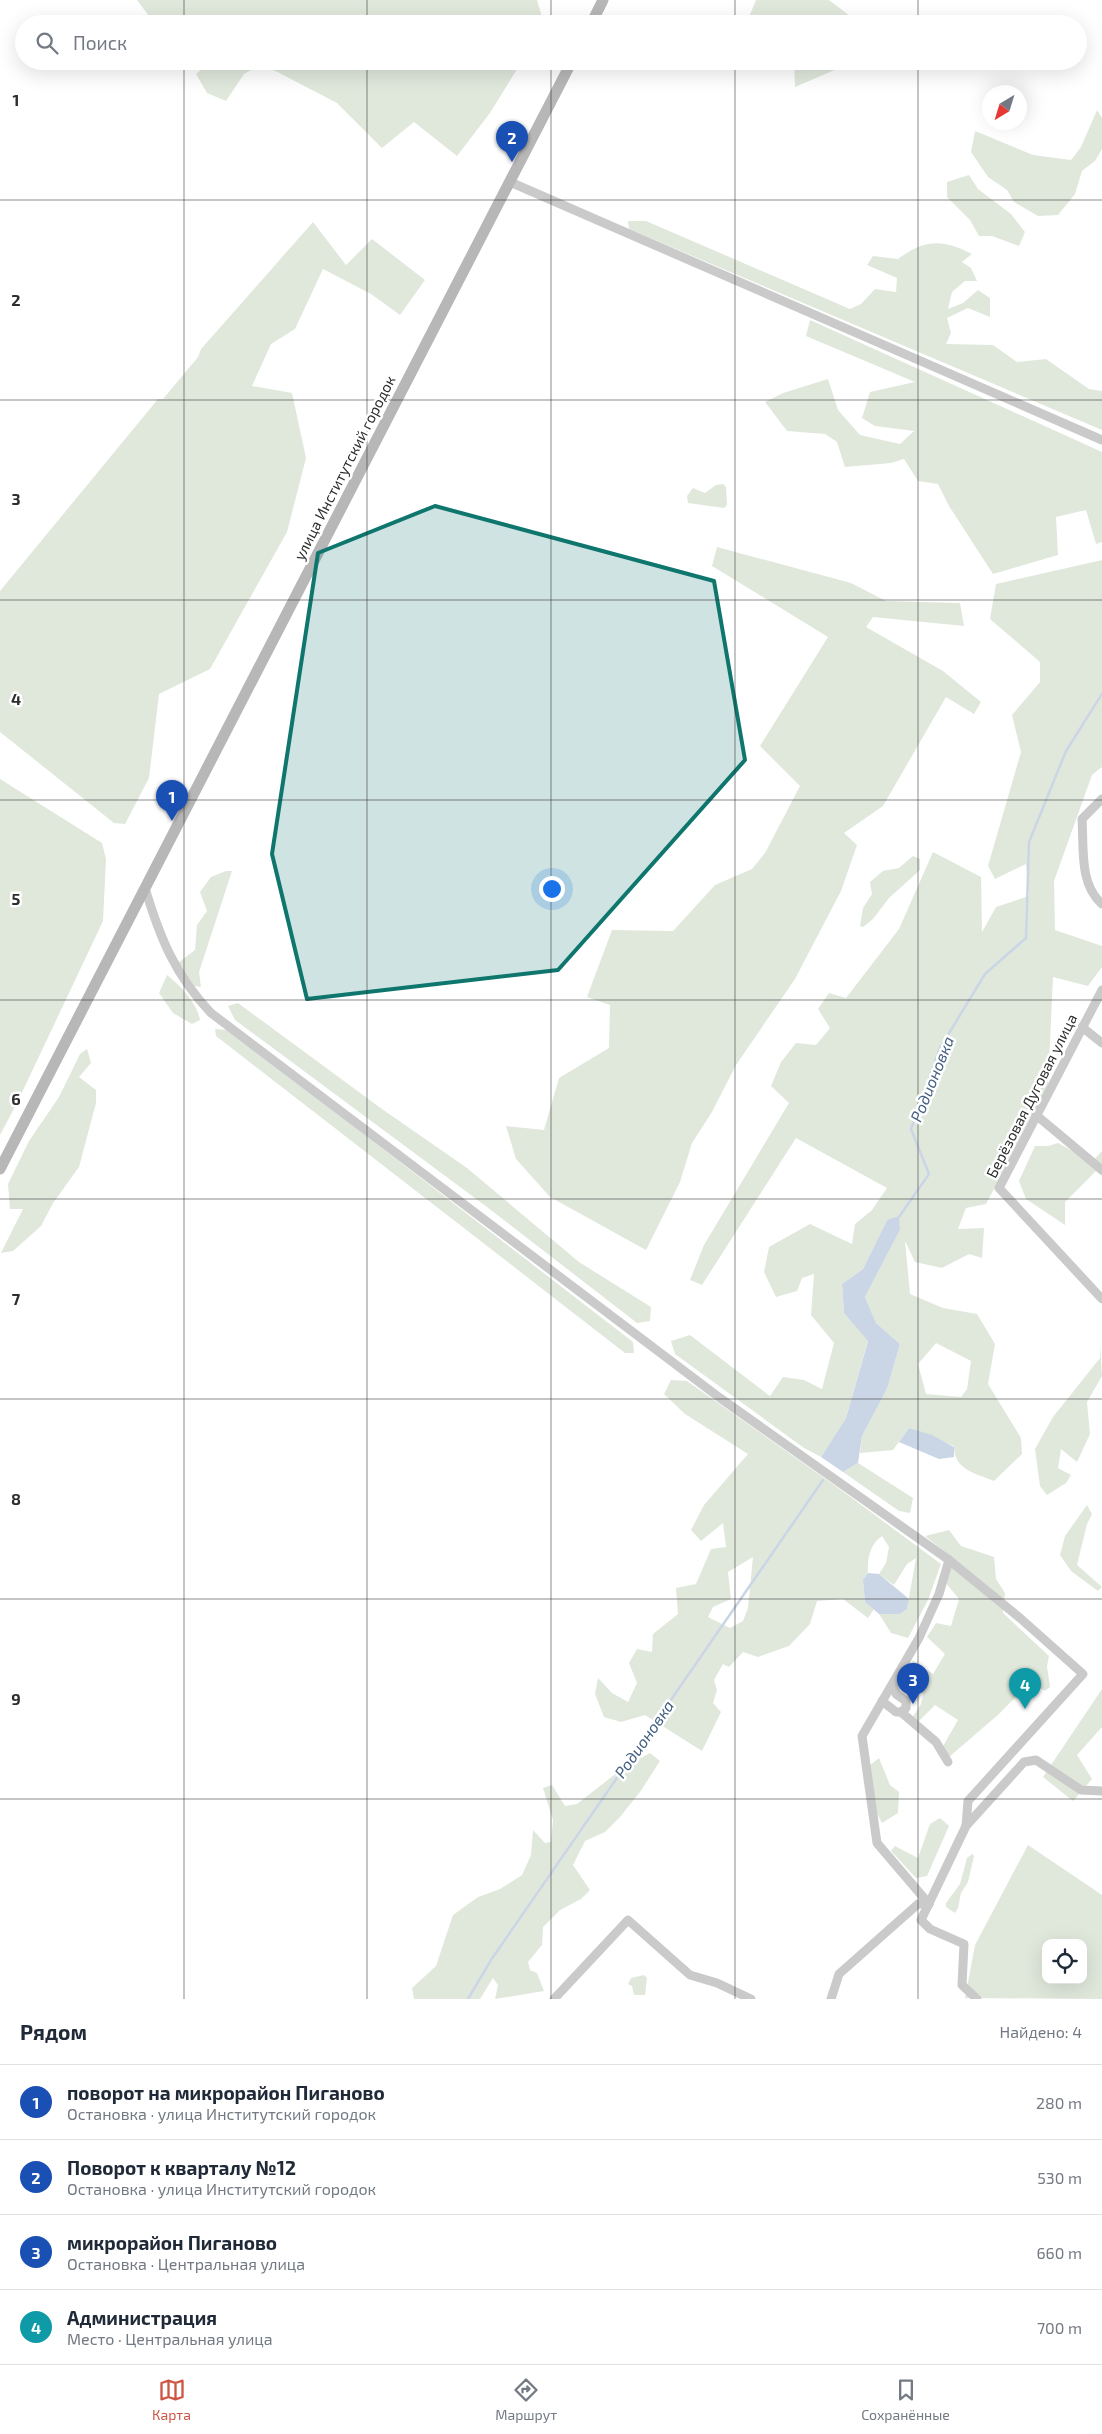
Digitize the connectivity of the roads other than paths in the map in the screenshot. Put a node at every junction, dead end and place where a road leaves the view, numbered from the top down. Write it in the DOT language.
graph roads {
  1 [pos="603,0"];
  2 [pos="596,15"];
  3 [pos="567,70"];
  4 [pos="510,182"];
  5 [pos="1102,440"];
  6 [pos="1102,799"];
  7 [pos="145,888"];
  8 [pos="1102,904"];
  9 [pos="1102,990"];
  10 [pos="1082,1027"];
  11 [pos="1102,1043"];
  12 [pos="1036,1115"];
  13 [pos="0,1169"];
  14 [pos="1102,1170"];
  15 [pos="1102,1299"];
  16 [pos="948,1560"];
  17 [pos="893,1684"];
  18 [pos="882,1701"];
  19 [pos="901,1712"];
  20 [pos="948,1762"];
  21 [pos="1102,1791"];
  22 [pos="966,1826"];
  23 [pos="929,1904"];
  24 [pos="554,1999"];
  25 [pos="752,1999"];
  26 [pos="831,1999"];
  27 [pos="977,1999"];
  1 -- 2 [label="street"];
  3 -- 4 [label="street, улица Институтский городок"];
  4 -- 5 [label="street"];
  4 -- 7 [label="street, улица Институтский городок"];
  6 -- 8 [label="street"];
  7 -- 13 [label="street, улица Институтский городок"];
  7 -- 16 [label="street"];
  9 -- 10 [label="street, Берёзовая Дуговая улица"];
  10 -- 11 [label="street"];
  10 -- 12 [label="street, Берёзовая Дуговая улица"];
  12 -- 14 [label="street"];
  12 -- 15 [label="street, Берёзовая Дуговая улица"];
  16 -- 17 [label="street"];
  16 -- 22 [label="street"];
  17 -- 18 [label="street"];
  17 -- 19 [label="street"];
  18 -- 19 [label="street"];
  18 -- 23 [label="street"];
  19 -- 20 [label="street"];
  21 -- 22 [label="street"];
  22 -- 23 [label="street"];
  23 -- 26 [label="street"];
  23 -- 27 [label="street"];
  24 -- 25 [label="street"];
}
